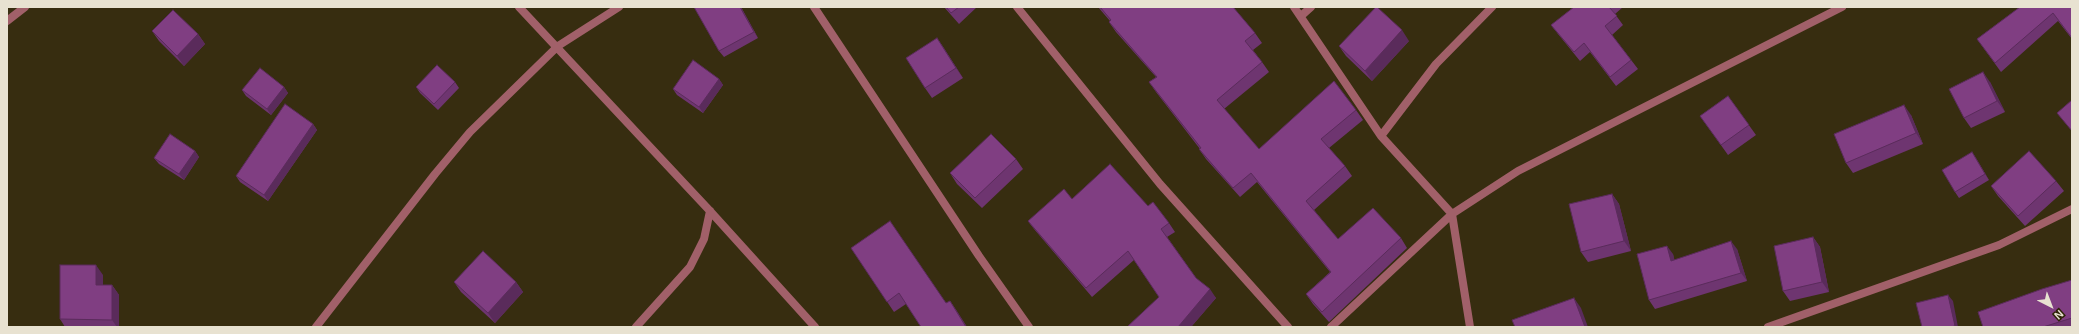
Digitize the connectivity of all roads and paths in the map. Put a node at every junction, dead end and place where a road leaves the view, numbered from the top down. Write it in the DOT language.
graph roads {
  1 [pos="25,7"];
  2 [pos="519,7"];
  3 [pos="620,7"];
  4 [pos="814,7"];
  5 [pos="1017,7"];
  6 [pos="1294,7"];
  7 [pos="1311,7"];
  8 [pos="1492,7"];
  9 [pos="1842,7"];
  10 [pos="1301,16"];
  11 [pos="7,21"];
  12 [pos="558,46"];
  13 [pos="1381,136"];
  14 [pos="2072,209"];
  15 [pos="710,211"];
  16 [pos="1452,214"];
  17 [pos="316,327"];
  18 [pos="636,327"];
  19 [pos="815,327"];
  20 [pos="1029,327"];
  21 [pos="1288,327"];
  22 [pos="1331,327"];
  23 [pos="1470,327"];
  24 [pos="1768,327"];
  1 -- 11 [label="street"];
  2 -- 12 [label="street"];
  3 -- 12 [label="street"];
  4 -- 20 [label="street"];
  5 -- 21 [label="street"];
  6 -- 10 [label="street"];
  7 -- 10 [label="street"];
  8 -- 13 [label="street"];
  9 -- 16 [label="street"];
  10 -- 13 [label="street"];
  12 -- 15 [label="street"];
  12 -- 17 [label="street"];
  13 -- 16 [label="street"];
  14 -- 24 [label="street"];
  15 -- 18 [label="street"];
  15 -- 19 [label="street"];
  16 -- 22 [label="street"];
  16 -- 23 [label="street"];
}
